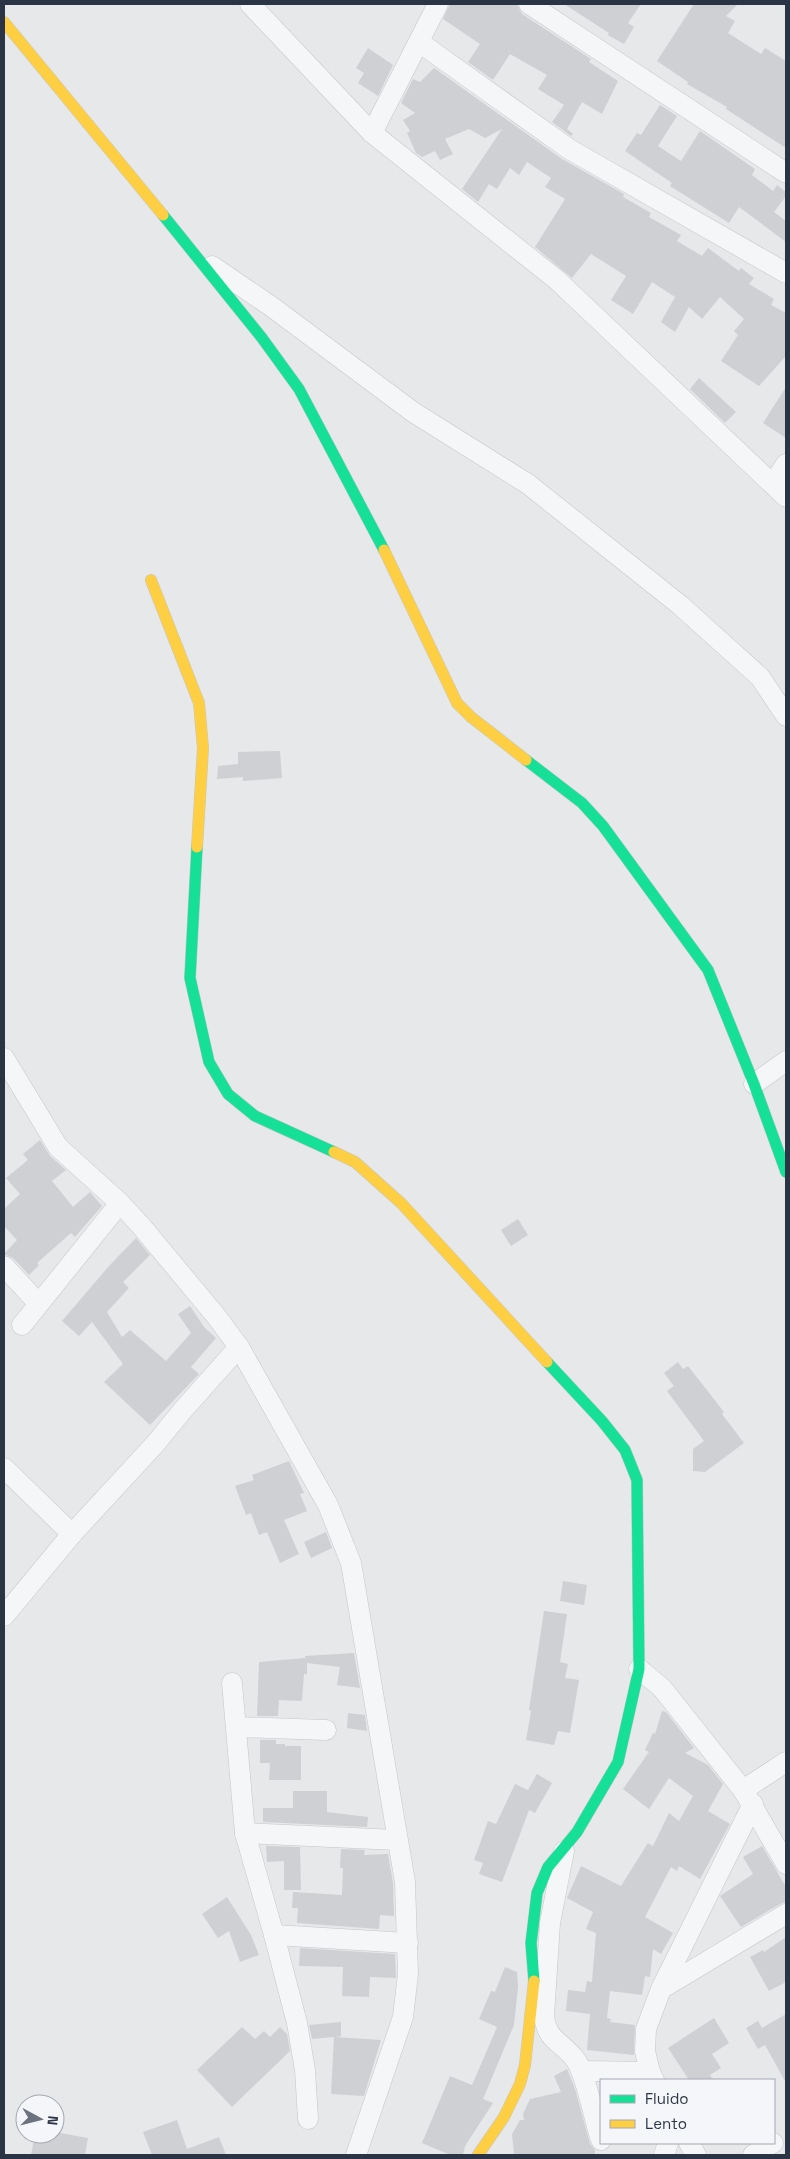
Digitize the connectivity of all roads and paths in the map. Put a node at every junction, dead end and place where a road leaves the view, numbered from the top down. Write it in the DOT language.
graph roads {
  1 [pos="250,4"];
  2 [pos="438,4"];
  3 [pos="528,4"];
  4 [pos="4,22"];
  5 [pos="419,42"];
  6 [pos="372,133"];
  7 [pos="786,173"];
  8 [pos="196,256"];
  9 [pos="786,273"];
  10 [pos="786,464"];
  11 [pos="780,490"];
  12 [pos="150,580"];
  13 [pos="786,716"];
  14 [pos="4,1058"];
  15 [pos="786,1061"];
  16 [pos="754,1084"];
  17 [pos="786,1172"];
  18 [pos="120,1204"];
  19 [pos="4,1266"];
  20 [pos="38,1303"];
  21 [pos="22,1325"];
  22 [pos="239,1347"];
  23 [pos="4,1468"];
  24 [pos="72,1534"];
  25 [pos="4,1616"];
  26 [pos="639,1669"];
  27 [pos="232,1683"];
  28 [pos="237,1727"];
  29 [pos="326,1730"];
  30 [pos="786,1762"];
  31 [pos="748,1797"];
  32 [pos="245,1833"];
  33 [pos="397,1840"];
  34 [pos="565,1848"];
  35 [pos="786,1864"];
  36 [pos="786,1914"];
  37 [pos="274,1935"];
  38 [pos="408,1943"];
  39 [pos="661,1989"];
  40 [pos="581,2071"];
  41 [pos="652,2076"];
  42 [pos="308,2119"];
  43 [pos="786,2134"];
  44 [pos="600,2135"];
  45 [pos="775,2141"];
  46 [pos="690,2144"];
  47 [pos="770,2144"];
  48 [pos="356,2155"];
  49 [pos="478,2155"];
  50 [pos="696,2155"];
  51 [pos="753,2155"];
  1 -- 6 [label="street"];
  2 -- 5 [label="street"];
  3 -- 7 [label="street"];
  4 -- 8 [label="street"];
  5 -- 6 [label="street"];
  5 -- 9 [label="street"];
  6 -- 11 [label="street"];
  8 -- 13 [label="street"];
  8 -- 16 [label="street"];
  10 -- 11 [label="street"];
  12 -- 26 [label="street"];
  14 -- 18 [label="street"];
  15 -- 16 [label="street"];
  16 -- 17 [label="street"];
  18 -- 20 [label="street"];
  18 -- 22 [label="street"];
  19 -- 20 [label="street"];
  20 -- 21 [label="street"];
  22 -- 24 [label="street"];
  22 -- 33 [label="street"];
  23 -- 24 [label="street"];
  24 -- 25 [label="street"];
  26 -- 31 [label="street"];
  26 -- 34 [label="street"];
  27 -- 28 [label="street"];
  28 -- 29 [label="street"];
  28 -- 32 [label="street"];
  30 -- 31 [label="street"];
  31 -- 35 [label="street"];
  31 -- 39 [label="street"];
  32 -- 33 [label="street"];
  32 -- 37 [label="street"];
  33 -- 38 [label="street"];
  34 -- 40 [label="street"];
  34 -- 49 [label="street"];
  36 -- 39 [label="street"];
  37 -- 38 [label="street"];
  37 -- 42 [label="street"];
  38 -- 48 [label="street"];
  39 -- 41 [label="street"];
  40 -- 41 [label="street"];
  40 -- 44 [label="street"];
  43 -- 45 [label="street"];
  46 -- 50 [label="street"];
  47 -- 51 [label="street"];
}
